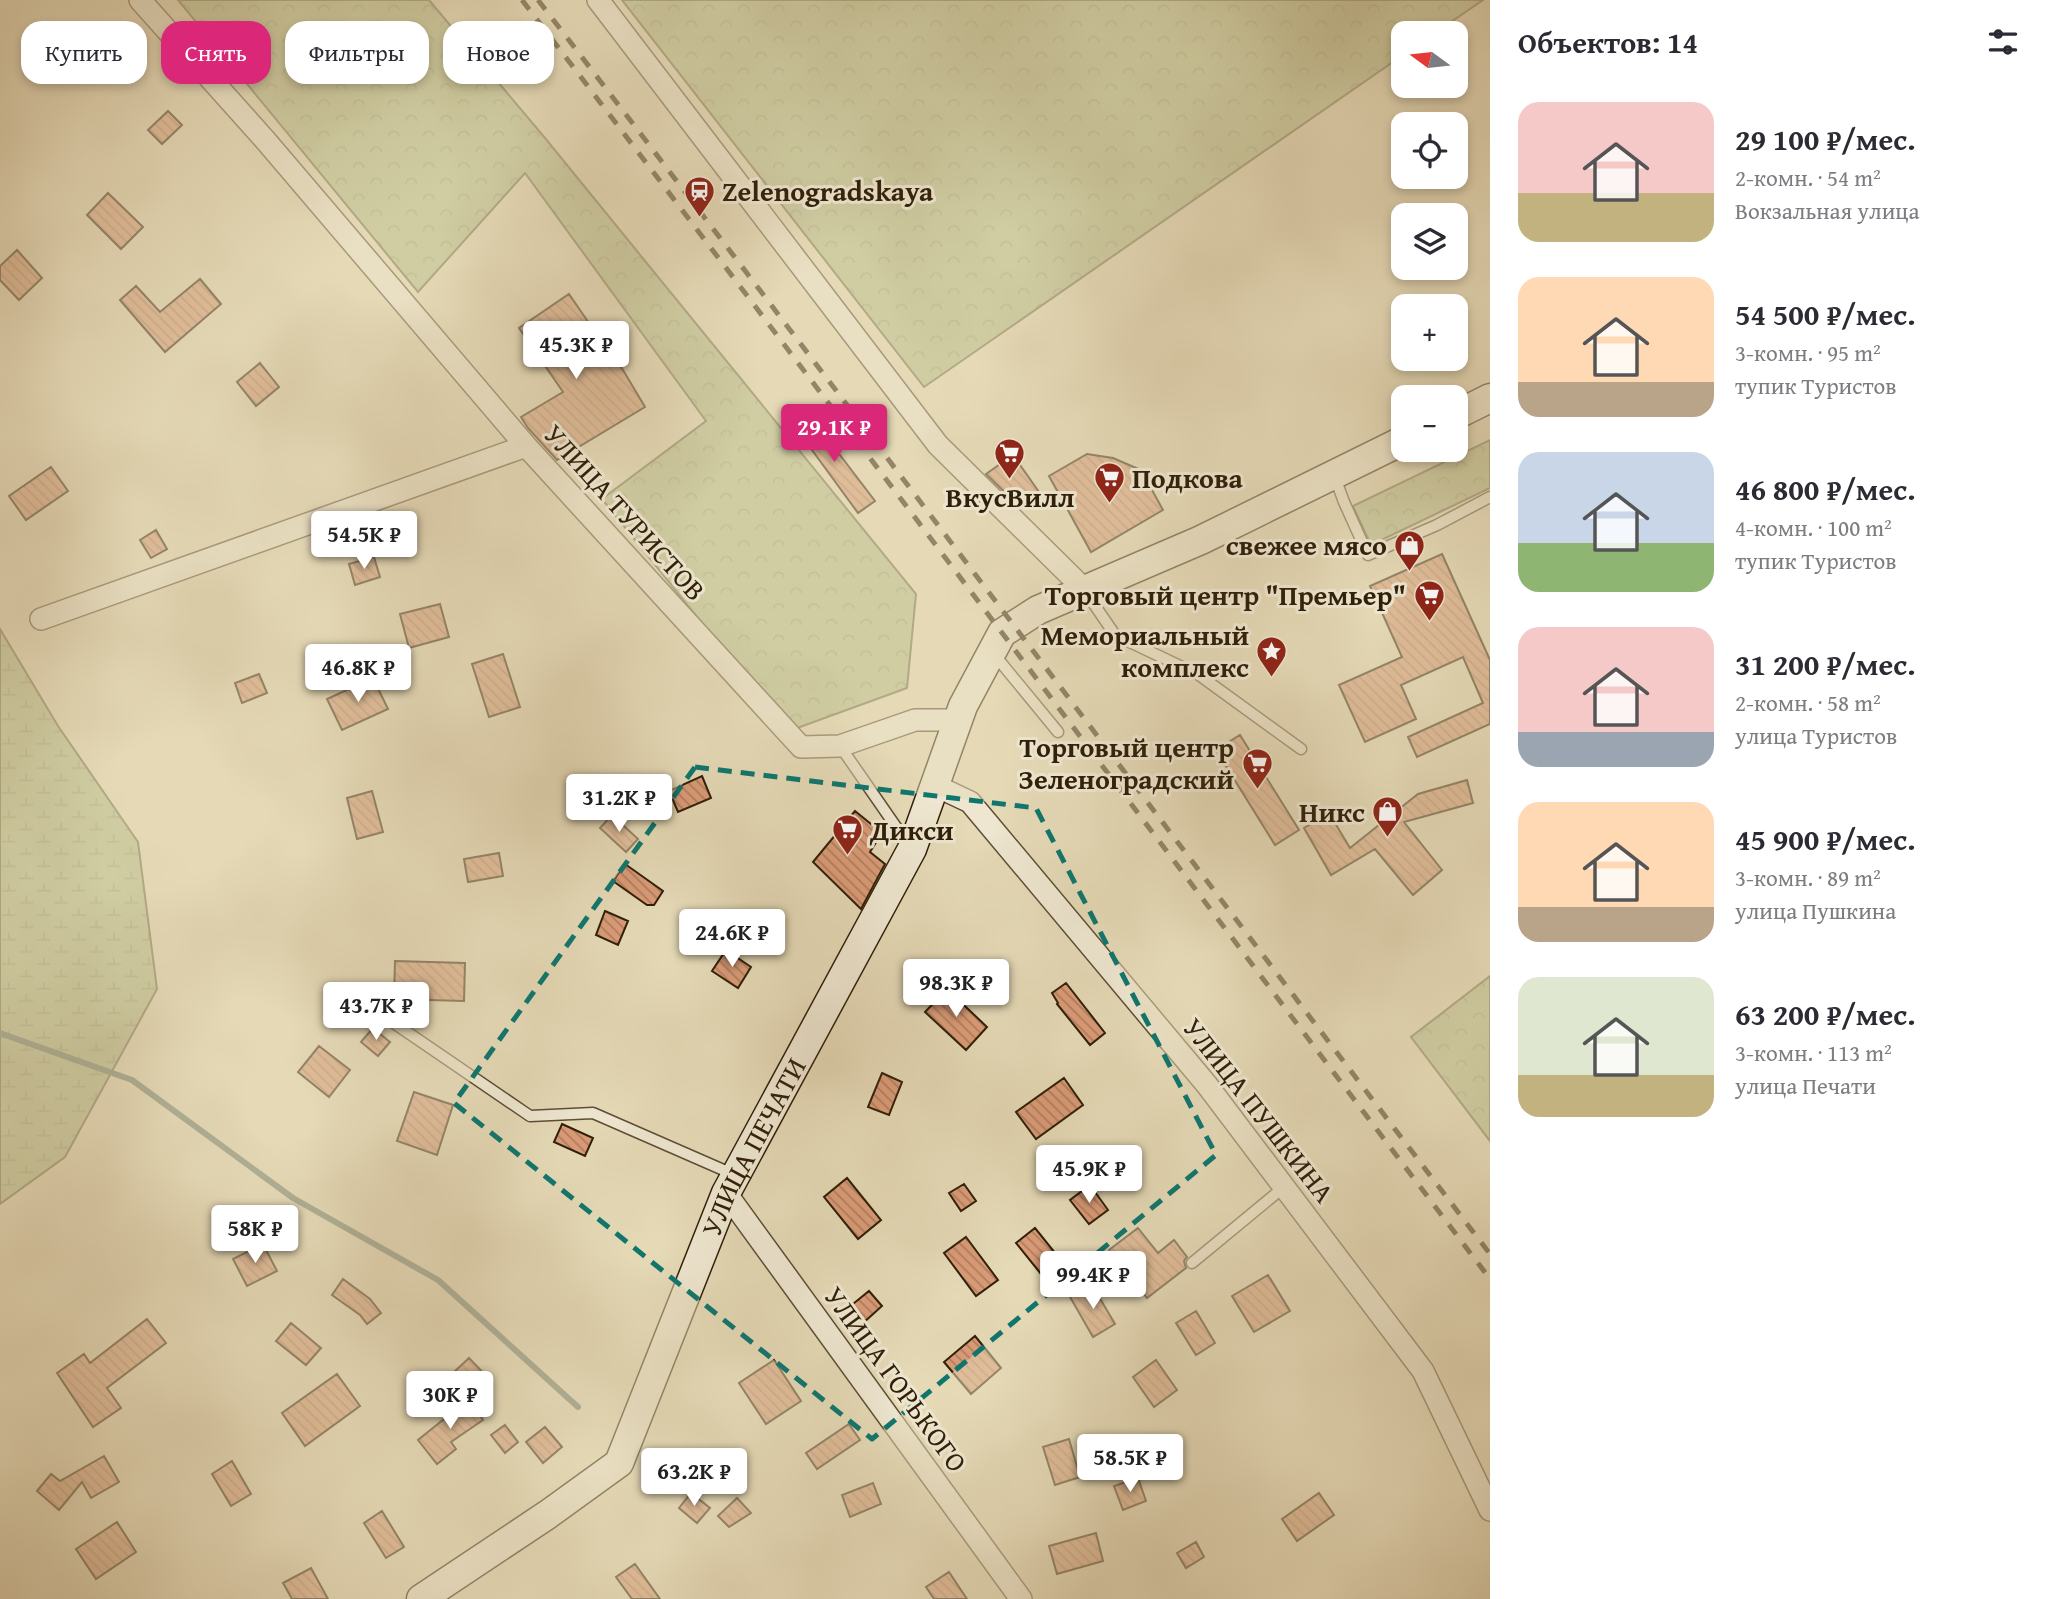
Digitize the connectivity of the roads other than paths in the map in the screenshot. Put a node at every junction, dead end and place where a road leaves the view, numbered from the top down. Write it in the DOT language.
graph roads {
  1 [pos="140,0"];
  2 [pos="598,0"];
  3 [pos="1490,398"];
  4 [pos="1468,409"];
  5 [pos="526,446"];
  6 [pos="1391,446"];
  7 [pos="1334,474"];
  8 [pos="1490,497"];
  9 [pos="1084,589"];
  10 [pos="41,619"];
  11 [pos="990,651"];
  12 [pos="958,720"];
  13 [pos="1058,732"];
  14 [pos="840,746"];
  15 [pos="1301,750"];
  16 [pos="934,785"];
  17 [pos="912,849"];
  18 [pos="366,1004"];
  19 [pos="731,1184"];
  20 [pos="1284,1187"];
  21 [pos="1192,1263"];
  22 [pos="1490,1510"];
  23 [pos="421,1599"];
  24 [pos="1021,1599"];
  1 -- 5 [label="street, УЛИЦА ТУРИСТОВ"];
  2 -- 9 [label="street"];
  3 -- 4 [label="street"];
  5 -- 10 [label="street"];
  5 -- 14 [label="street, УЛИЦА ТУРИСТОВ"];
  6 -- 7 [label="street"];
  7 -- 8 [label="lane"];
  7 -- 9 [label="street"];
  9 -- 11 [label="street, УЛИЦА ПЕЧАТИ"];
  9 -- 15 [label="lane"];
  11 -- 12 [label="street, УЛИЦА ПЕЧАТИ"];
  11 -- 13 [label="lane"];
  12 -- 14 [label="street, УЛИЦА ТУРИСТОВ"];
  12 -- 16 [label="street, УЛИЦА ПЕЧАТИ"];
  14 -- 17 [label="lane"];
  16 -- 17 [label="street, УЛИЦА ПЕЧАТИ"];
  16 -- 20 [label="street, УЛИЦА ПУШКИНА"];
  17 -- 19 [label="street, УЛИЦА ПЕЧАТИ"];
  18 -- 19 [label="lane"];
  19 -- 23 [label="street, УЛИЦА ПЕЧАТИ"];
  19 -- 24 [label="street, УЛИЦА ГОРЬКОГО"];
  20 -- 21 [label="lane"];
  20 -- 22 [label="street, УЛИЦА ПУШКИНА"];
}
